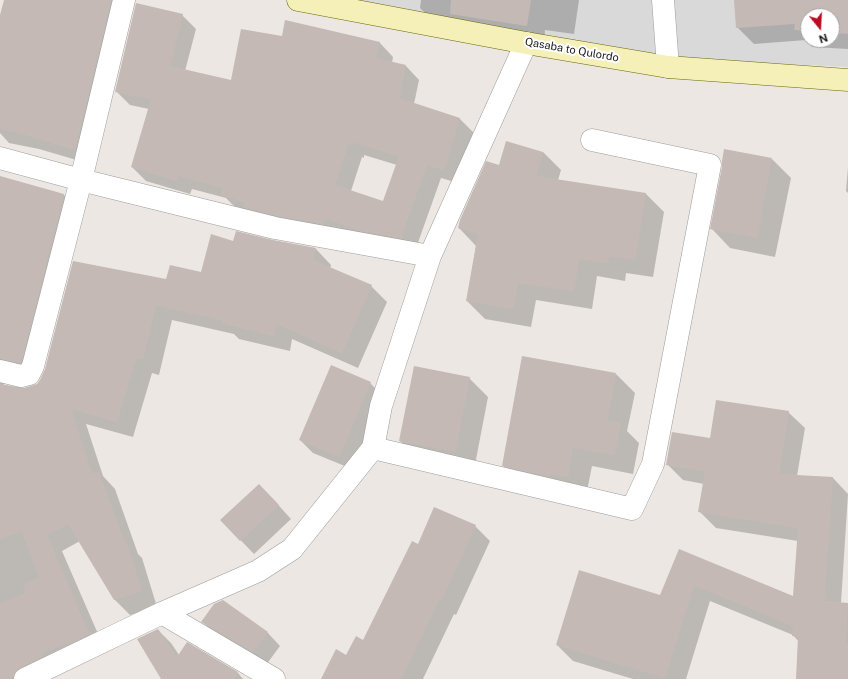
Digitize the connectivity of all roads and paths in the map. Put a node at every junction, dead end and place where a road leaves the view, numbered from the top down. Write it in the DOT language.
graph roads {
  1 [pos="124,0"];
  2 [pos="298,0"];
  3 [pos="664,0"];
  4 [pos="526,43"];
  5 [pos="668,67"];
  6 [pos="848,80"];
  7 [pos="592,140"];
  8 [pos="0,158"];
  9 [pos="81,180"];
  10 [pos="430,256"];
  11 [pos="0,372"];
  12 [pos="373,448"];
  13 [pos="162,613"];
  14 [pos="25,679"];
  15 [pos="274,679"];
  1 -- 9 [label="street"];
  2 -- 4 [label="street, Qasaba to Qulordo"];
  3 -- 5 [label="street"];
  4 -- 5 [label="street, Qasaba to Qulordo"];
  4 -- 10 [label="street"];
  5 -- 6 [label="street, Qasaba to Qulordo"];
  7 -- 12 [label="street"];
  8 -- 9 [label="street"];
  9 -- 10 [label="street"];
  9 -- 11 [label="street"];
  10 -- 12 [label="street"];
  12 -- 13 [label="street"];
  13 -- 14 [label="street"];
  13 -- 15 [label="street"];
}
